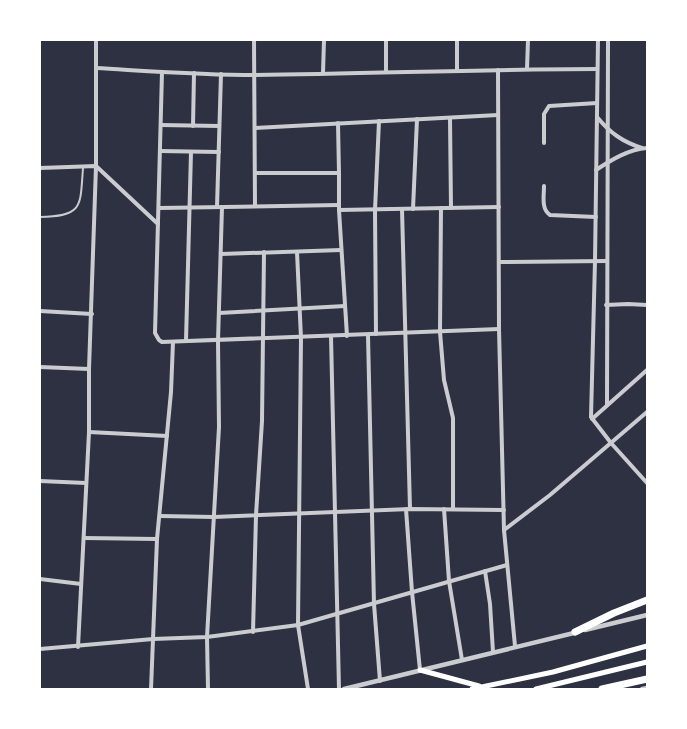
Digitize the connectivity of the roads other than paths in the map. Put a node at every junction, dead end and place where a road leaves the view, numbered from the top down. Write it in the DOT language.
graph roads {
  1 [pos="96,40"];
  2 [pos="254,40"];
  3 [pos="324,40"];
  4 [pos="386,40"];
  5 [pos="457,40"];
  6 [pos="528,40"];
  7 [pos="598,40"];
  8 [pos="608,40"];
  9 [pos="96,68"];
  10 [pos="527,69"];
  11 [pos="597,69"];
  12 [pos="498,70"];
  13 [pos="457,71"];
  14 [pos="162,72"];
  15 [pos="386,72"];
  16 [pos="194,73"];
  17 [pos="323,73"];
  18 [pos="220,74"];
  19 [pos="254,75"];
  20 [pos="597,103"];
  21 [pos="498,115"];
  22 [pos="597,117"];
  23 [pos="450,118"];
  24 [pos="417,119"];
  25 [pos="378,121"];
  26 [pos="338,123"];
  27 [pos="161,125"];
  28 [pos="193,126"];
  29 [pos="219,126"];
  30 [pos="255,128"];
  31 [pos="608,129"];
  32 [pos="544,143"];
  33 [pos="642,148"];
  34 [pos="647,148"];
  35 [pos="160,151"];
  36 [pos="190,152"];
  37 [pos="219,152"];
  38 [pos="608,162"];
  39 [pos="96,166"];
  40 [pos="83,167"];
  41 [pos="40,168"];
  42 [pos="596,170"];
  43 [pos="255,173"];
  44 [pos="339,173"];
  45 [pos="544,186"];
  46 [pos="339,205"];
  47 [pos="255,206"];
  48 [pos="220,207"];
  49 [pos="499,207"];
  50 [pos="158,208"];
  51 [pos="189,208"];
  52 [pos="441,208"];
  53 [pos="451,208"];
  54 [pos="413,209"];
  55 [pos="339,210"];
  56 [pos="375,210"];
  57 [pos="402,210"];
  58 [pos="40,217"];
  59 [pos="596,217"];
  60 [pos="158,224"];
  61 [pos="341,250"];
  62 [pos="264,252"];
  63 [pos="296,252"];
  64 [pos="221,254"];
  65 [pos="595,261"];
  66 [pos="607,261"];
  67 [pos="499,262"];
  68 [pos="606,305"];
  69 [pos="647,305"];
  70 [pos="345,306"];
  71 [pos="299,309"];
  72 [pos="263,310"];
  73 [pos="40,311"];
  74 [pos="219,313"];
  75 [pos="92,314"];
  76 [pos="499,329"];
  77 [pos="440,332"];
  78 [pos="406,333"];
  79 [pos="376,334"];
  80 [pos="368,335"];
  81 [pos="331,336"];
  82 [pos="347,336"];
  83 [pos="300,338"];
  84 [pos="262,339"];
  85 [pos="186,341"];
  86 [pos="218,341"];
  87 [pos="173,342"];
  88 [pos="40,367"];
  89 [pos="89,370"];
  90 [pos="647,370"];
  91 [pos="607,406"];
  92 [pos="647,412"];
  93 [pos="592,419"];
  94 [pos="89,432"];
  95 [pos="167,436"];
  96 [pos="611,443"];
  97 [pos="40,481"];
  98 [pos="86,483"];
  99 [pos="647,483"];
  100 [pos="408,509"];
  101 [pos="444,509"];
  102 [pos="453,510"];
  103 [pos="504,510"];
  104 [pos="372,512"];
  105 [pos="299,513"];
  106 [pos="336,513"];
  107 [pos="256,515"];
  108 [pos="160,516"];
  109 [pos="214,517"];
  110 [pos="504,530"];
  111 [pos="84,538"];
  112 [pos="157,539"];
  113 [pos="507,565"];
  114 [pos="484,571"];
  115 [pos="40,579"];
  116 [pos="450,581"];
  117 [pos="81,584"];
  118 [pos="412,592"];
  119 [pos="647,600"];
  120 [pos="374,604"];
  121 [pos="337,613"];
  122 [pos="647,615"];
  123 [pos="298,625"];
  124 [pos="253,632"];
  125 [pos="575,632"];
  126 [pos="207,637"];
  127 [pos="153,639"];
  128 [pos="78,646"];
  129 [pos="515,646"];
  130 [pos="647,646"];
  131 [pos="40,649"];
  132 [pos="493,652"];
  133 [pos="462,660"];
  134 [pos="647,662"];
  135 [pos="420,670"];
  136 [pos="647,679"];
  137 [pos="380,681"];
  138 [pos="481,687"];
  139 [pos="152,689"];
  140 [pos="208,689"];
  141 [pos="308,689"];
  142 [pos="339,689"];
  143 [pos="344,689"];
  144 [pos="472,689"];
  145 [pos="536,689"];
  146 [pos="602,689"];
  1 -- 9 [label="street"];
  2 -- 19 [label="street"];
  3 -- 17 [label="street"];
  4 -- 15 [label="street"];
  5 -- 13 [label="street"];
  6 -- 10 [label="street"];
  7 -- 11 [label="street"];
  8 -- 31 [label="street"];
  9 -- 14 [label="street"];
  9 -- 39 [label="street"];
  10 -- 11 [label="street"];
  10 -- 12 [label="street"];
  11 -- 20 [label="street"];
  12 -- 13 [label="street"];
  12 -- 21 [label="street"];
  13 -- 15 [label="street"];
  14 -- 16 [label="street"];
  14 -- 27 [label="street"];
  15 -- 17 [label="street"];
  16 -- 18 [label="street"];
  16 -- 28 [label="street"];
  17 -- 19 [label="street"];
  18 -- 19 [label="street"];
  18 -- 29 [label="street"];
  19 -- 30 [label="street"];
  20 -- 22 [label="street"];
  20 -- 32 [label="street"];
  21 -- 23 [label="street"];
  21 -- 49 [label="street"];
  22 -- 31 [label="street"];
  22 -- 42 [label="street"];
  23 -- 24 [label="street"];
  23 -- 53 [label="street"];
  24 -- 25 [label="street"];
  24 -- 54 [label="street"];
  25 -- 26 [label="street"];
  25 -- 56 [label="street"];
  26 -- 30 [label="street"];
  26 -- 44 [label="street"];
  27 -- 28 [label="street"];
  27 -- 35 [label="street"];
  28 -- 29 [label="street"];
  29 -- 37 [label="street"];
  30 -- 43 [label="street"];
  31 -- 33 [label="street"];
  31 -- 38 [label="street"];
  33 -- 34 [label="street"];
  33 -- 38 [label="street"];
  35 -- 36 [label="street"];
  35 -- 50 [label="street"];
  36 -- 37 [label="street"];
  36 -- 51 [label="street"];
  37 -- 48 [label="street"];
  38 -- 42 [label="street"];
  38 -- 66 [label="street"];
  39 -- 40 [label="street"];
  39 -- 60 [label="street"];
  39 -- 75 [label="street"];
  40 -- 41 [label="street"];
  40 -- 58 [label="lane"];
  42 -- 59 [label="street"];
  43 -- 44 [label="street"];
  43 -- 47 [label="street"];
  44 -- 46 [label="street"];
  45 -- 59 [label="street"];
  46 -- 47 [label="street"];
  46 -- 55 [label="street"];
  47 -- 48 [label="street"];
  48 -- 51 [label="street"];
  48 -- 64 [label="street"];
  49 -- 53 [label="street"];
  49 -- 67 [label="street"];
  50 -- 51 [label="street"];
  50 -- 60 [label="street"];
  51 -- 85 [label="street"];
  52 -- 53 [label="street"];
  52 -- 54 [label="street"];
  52 -- 77 [label="street"];
  54 -- 57 [label="street"];
  55 -- 56 [label="street"];
  55 -- 61 [label="street"];
  56 -- 57 [label="street"];
  56 -- 79 [label="street"];
  57 -- 78 [label="street"];
  59 -- 65 [label="street"];
  60 -- 87 [label="street"];
  61 -- 63 [label="street"];
  61 -- 70 [label="street"];
  62 -- 63 [label="street"];
  62 -- 64 [label="street"];
  62 -- 72 [label="street"];
  63 -- 71 [label="street"];
  64 -- 74 [label="street"];
  65 -- 66 [label="street"];
  65 -- 67 [label="street"];
  65 -- 93 [label="street"];
  66 -- 68 [label="street"];
  67 -- 76 [label="street"];
  68 -- 69 [label="street"];
  68 -- 91 [label="street"];
  70 -- 71 [label="street"];
  70 -- 82 [label="street"];
  71 -- 72 [label="street"];
  71 -- 83 [label="street"];
  72 -- 74 [label="street"];
  72 -- 84 [label="street"];
  73 -- 75 [label="street"];
  74 -- 86 [label="street"];
  75 -- 89 [label="street"];
  76 -- 77 [label="street"];
  76 -- 103 [label="street"];
  77 -- 78 [label="street"];
  77 -- 102 [label="street"];
  78 -- 79 [label="street"];
  78 -- 100 [label="street"];
  79 -- 80 [label="street"];
  80 -- 82 [label="street"];
  80 -- 104 [label="street"];
  81 -- 82 [label="street"];
  81 -- 83 [label="street"];
  81 -- 106 [label="street"];
  83 -- 84 [label="street"];
  83 -- 105 [label="street"];
  84 -- 86 [label="street"];
  84 -- 107 [label="street"];
  85 -- 86 [label="street"];
  85 -- 87 [label="street"];
  86 -- 109 [label="street"];
  87 -- 95 [label="street"];
  88 -- 89 [label="street"];
  89 -- 94 [label="street"];
  90 -- 91 [label="street"];
  91 -- 93 [label="street"];
  92 -- 96 [label="street"];
  93 -- 96 [label="street"];
  94 -- 95 [label="street"];
  94 -- 98 [label="street"];
  95 -- 108 [label="street"];
  96 -- 99 [label="street"];
  96 -- 110 [label="street"];
  97 -- 98 [label="street"];
  98 -- 111 [label="street"];
  100 -- 101 [label="street"];
  100 -- 104 [label="street"];
  100 -- 118 [label="street"];
  101 -- 102 [label="street"];
  101 -- 116 [label="street"];
  102 -- 103 [label="street"];
  103 -- 110 [label="street"];
  104 -- 106 [label="street"];
  104 -- 120 [label="street"];
  105 -- 106 [label="street"];
  105 -- 107 [label="street"];
  105 -- 123 [label="street"];
  106 -- 121 [label="street"];
  107 -- 109 [label="street"];
  107 -- 124 [label="street"];
  108 -- 109 [label="street"];
  108 -- 112 [label="street"];
  109 -- 126 [label="street"];
  110 -- 113 [label="street"];
  111 -- 112 [label="street"];
  111 -- 117 [label="street"];
  112 -- 127 [label="street"];
  113 -- 114 [label="street"];
  113 -- 129 [label="street"];
  114 -- 116 [label="street"];
  114 -- 132 [label="street"];
  115 -- 117 [label="street"];
  116 -- 118 [label="street"];
  116 -- 133 [label="street"];
  117 -- 128 [label="street"];
  118 -- 120 [label="street"];
  118 -- 135 [label="street"];
  119 -- 125 [label="highway"];
  120 -- 121 [label="street"];
  120 -- 137 [label="street"];
  121 -- 123 [label="street"];
  121 -- 142 [label="street"];
  122 -- 125 [label="street"];
  123 -- 124 [label="street"];
  123 -- 141 [label="street"];
  124 -- 126 [label="street"];
  125 -- 129 [label="street"];
  126 -- 127 [label="street"];
  126 -- 140 [label="street"];
  127 -- 128 [label="street"];
  127 -- 139 [label="street"];
  128 -- 131 [label="street"];
  129 -- 132 [label="street"];
  130 -- 138 [label="main road"];
  132 -- 133 [label="street"];
  133 -- 135 [label="street"];
  134 -- 145 [label="main road"];
  135 -- 137 [label="street"];
  135 -- 138 [label="main road"];
  136 -- 146 [label="highway"];
  137 -- 143 [label="street"];
  138 -- 144 [label="main road"];
}
